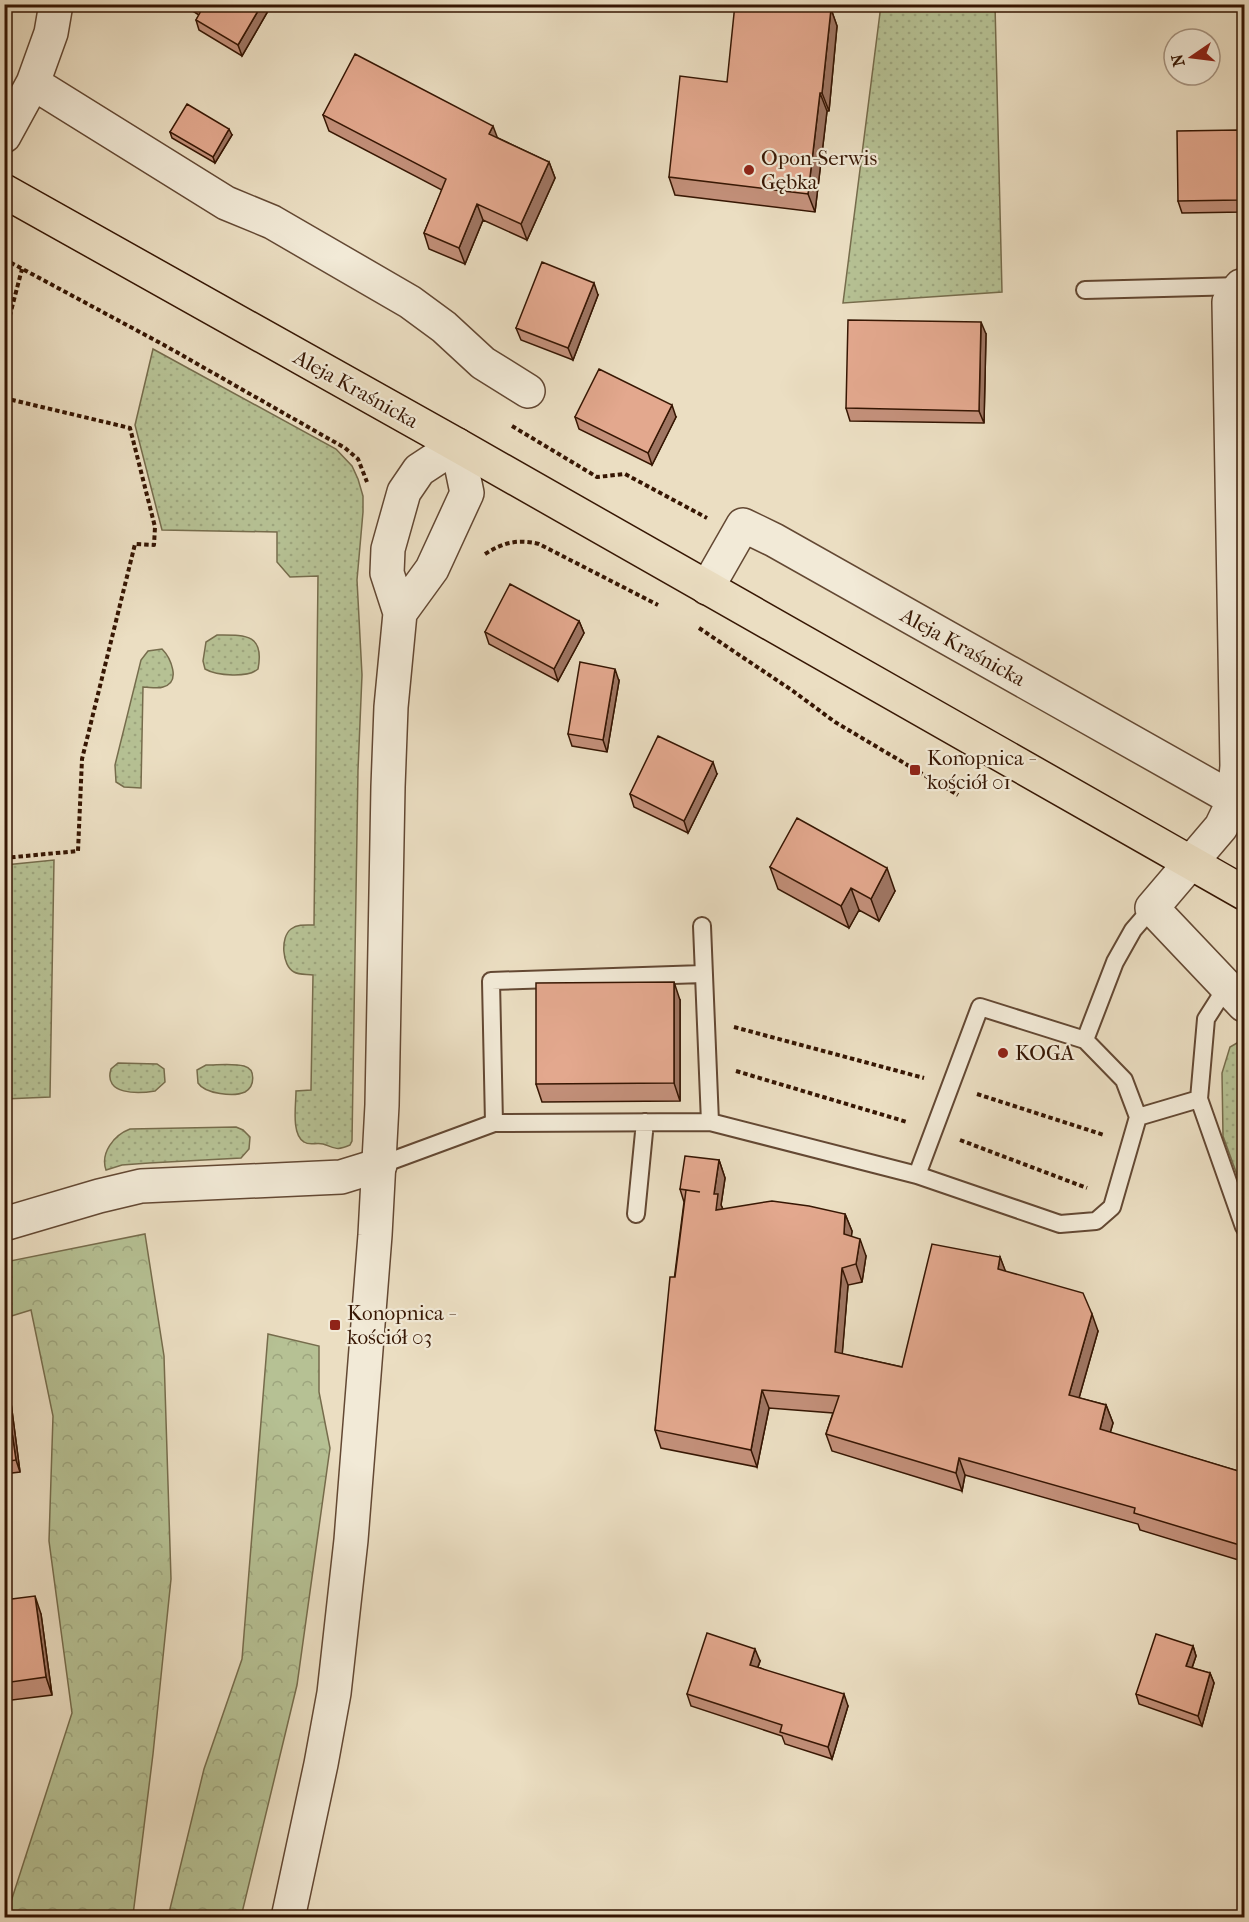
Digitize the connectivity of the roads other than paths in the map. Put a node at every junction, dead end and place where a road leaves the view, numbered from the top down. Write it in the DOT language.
graph roads {
  1 [pos="56,4"];
  2 [pos="33,83"];
  3 [pos="4,136"];
  4 [pos="4,191"];
  5 [pos="1243,286"];
  6 [pos="1085,290"];
  7 [pos="528,391"];
  8 [pos="457,445"];
  9 [pos="707,588"];
  10 [pos="400,613"];
  11 [pos="1239,803"];
  12 [pos="1190,862"];
  13 [pos="1245,893"];
  14 [pos="1152,908"];
  15 [pos="702,926"];
  16 [pos="703,974"];
  17 [pos="1236,996"];
  18 [pos="1084,1040"];
  19 [pos="1199,1099"];
  20 [pos="1137,1117"];
  21 [pos="645,1122"];
  22 [pos="710,1122"];
  23 [pos="494,1123"];
  24 [pos="380,1165"];
  25 [pos="917,1175"];
  26 [pos="636,1214"];
  27 [pos="4,1224"];
  28 [pos="1245,1227"];
  29 [pos="288,1917"];
  1 -- 2 [label="street"];
  2 -- 3 [label="street"];
  2 -- 7 [label="street"];
  4 -- 8 [label="main road, Aleja Kraśnicka"];
  5 -- 6 [label="lane"];
  5 -- 11 [label="street"];
  8 -- 9 [label="main road, Aleja Kraśnicka"];
  8 -- 10 [label="street"];
  8 -- 10 [label="street"];
  9 -- 11 [label="street, Aleja Kraśnicka"];
  9 -- 12 [label="main road, Aleja Kraśnicka"];
  10 -- 24 [label="street"];
  11 -- 12 [label="street"];
  12 -- 13 [label="main road, Aleja Kraśnicka"];
  12 -- 14 [label="street"];
  14 -- 17 [label="street"];
  14 -- 18 [label="lane"];
  15 -- 16 [label="lane"];
  16 -- 22 [label="lane"];
  16 -- 23 [label="lane"];
  17 -- 19 [label="lane"];
  18 -- 20 [label="lane"];
  18 -- 25 [label="lane"];
  19 -- 20 [label="lane"];
  19 -- 28 [label="lane"];
  20 -- 25 [label="lane"];
  21 -- 22 [label="lane"];
  21 -- 23 [label="lane"];
  21 -- 26 [label="lane"];
  22 -- 25 [label="lane"];
  23 -- 24 [label="lane"];
  24 -- 27 [label="street"];
  24 -- 29 [label="street"];
}
